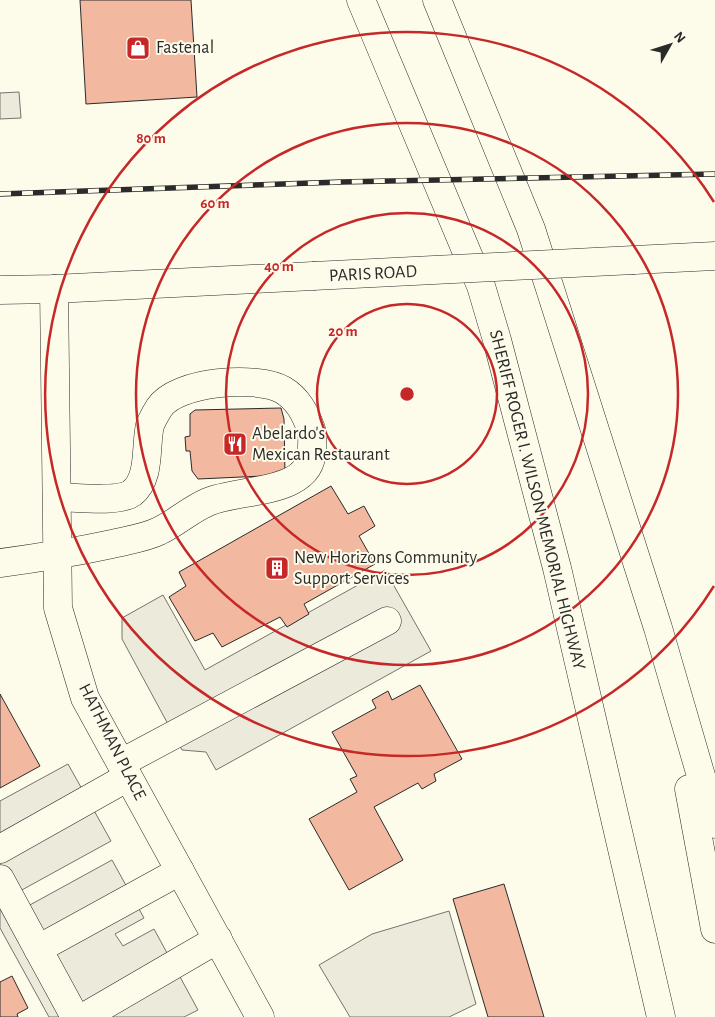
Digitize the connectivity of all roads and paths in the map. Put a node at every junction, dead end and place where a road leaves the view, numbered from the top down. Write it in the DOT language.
graph roads {
  1 [pos="361,0"];
  2 [pos="437,0"];
  3 [pos="715,256"];
  4 [pos="0,290"];
  5 [pos="54,290"];
  6 [pos="57,497"];
  7 [pos="57,555"];
  8 [pos="0,563"];
  9 [pos="387,621"];
  10 [pos="658,628"];
  11 [pos="125,770"];
  12 [pos="715,824"];
  13 [pos="0,849"];
  14 [pos="180,871"];
  15 [pos="0,879"];
  16 [pos="715,928"];
  17 [pos="218,939"];
  18 [pos="38,949"];
  19 [pos="75,1017"];
  20 [pos="84,1017"];
  21 [pos="260,1017"];
  22 [pos="661,1017"];
  1 -- 22 [label="main road, SHERIFF ROGER I. WILSON MEMORIAL HIGHWAY"];
  2 -- 10 [label="main road"];
  3 -- 5 [label="main road, PARIS ROAD, bridge"];
  4 -- 5 [label="main road, PARIS ROAD"];
  5 -- 6 [label="main road, HATHMAN PLACE"];
  6 -- 7 [label="main road, HATHMAN PLACE"];
  6 -- 7 [label="main road"];
  7 -- 8 [label="main road"];
  7 -- 11 [label="main road, HATHMAN PLACE"];
  9 -- 11 [label="main road"];
  10 -- 12 [label="main road"];
  10 -- 16 [label="main road"];
  11 -- 13 [label="main road"];
  11 -- 14 [label="main road, HATHMAN PLACE"];
  14 -- 17 [label="main road, HATHMAN PLACE"];
  14 -- 18 [label="main road"];
  15 -- 18 [label="main road"];
  17 -- 20 [label="main road"];
  17 -- 21 [label="main road, HATHMAN PLACE"];
  18 -- 19 [label="main road"];
}
